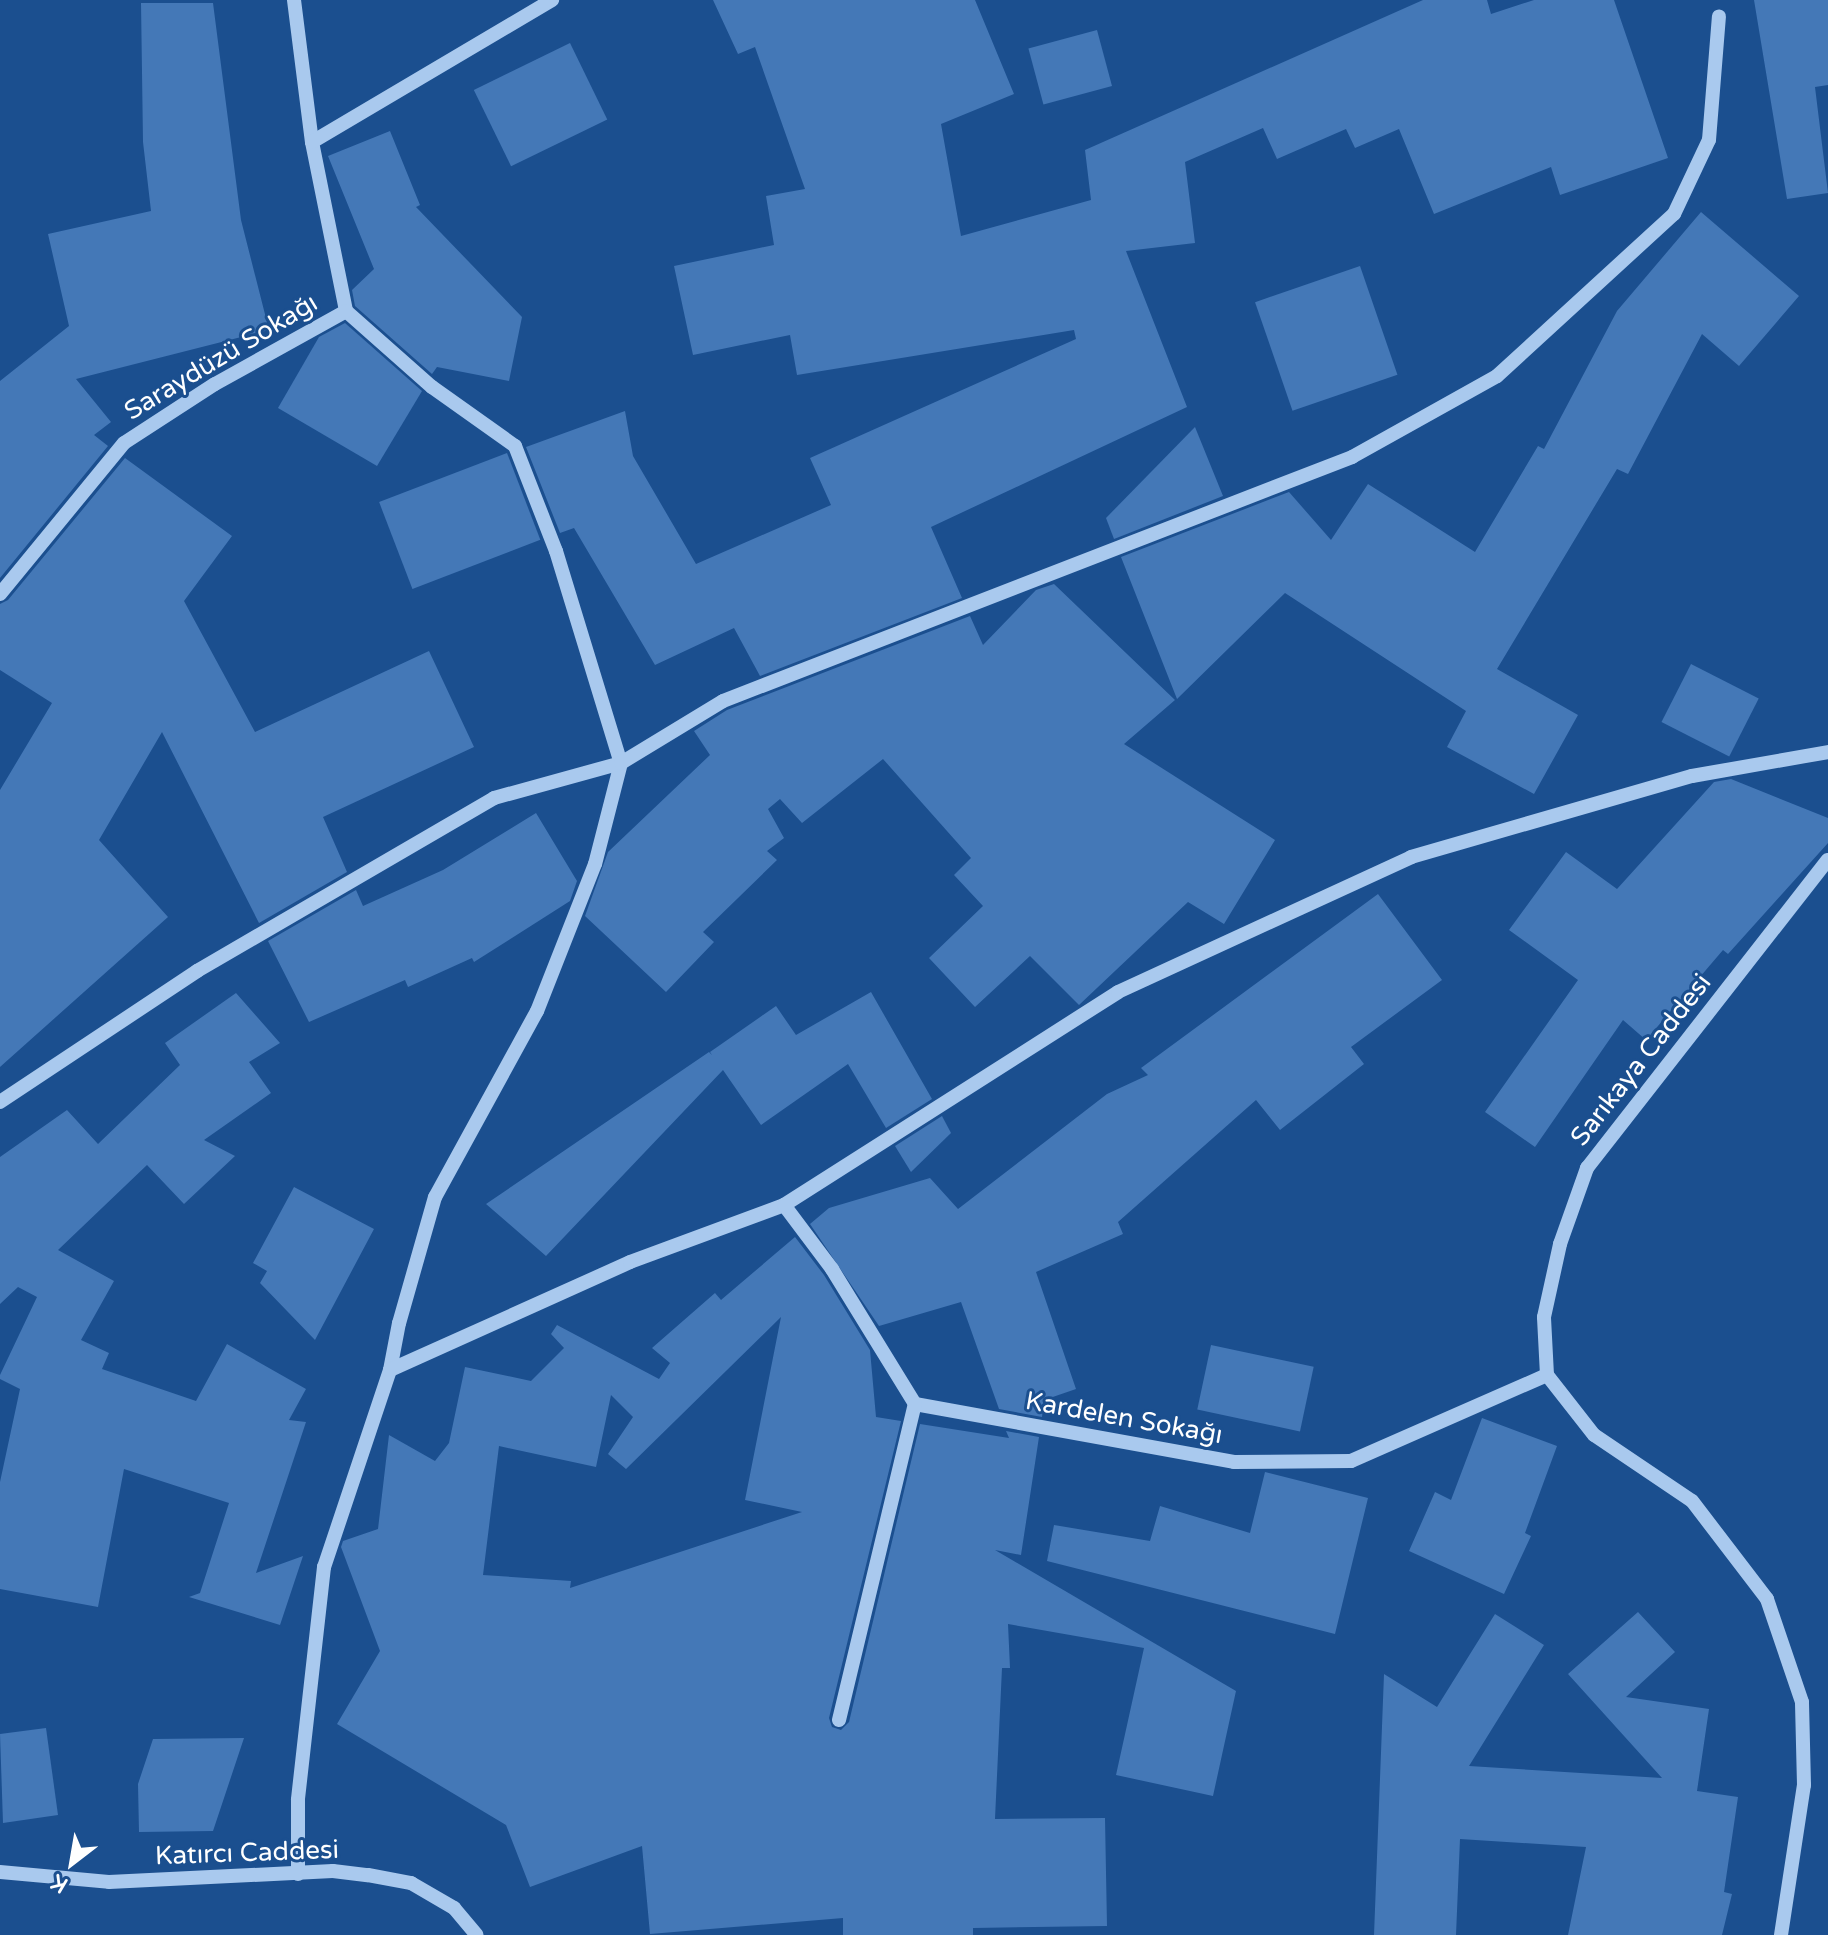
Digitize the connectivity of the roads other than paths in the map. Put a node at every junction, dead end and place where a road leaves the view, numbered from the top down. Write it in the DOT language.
graph roads {
  1 [pos="294,0"];
  2 [pos="552,0"];
  3 [pos="1719,16"];
  4 [pos="312,142"];
  5 [pos="346,311"];
  6 [pos="0,594"];
  7 [pos="1828,752"];
  8 [pos="621,763"];
  9 [pos="1828,860"];
  10 [pos="0,1102"];
  11 [pos="784,1205"];
  12 [pos="390,1370"];
  13 [pos="1547,1375"];
  14 [pos="915,1404"];
  15 [pos="839,1720"];
  16 [pos="0,1872"];
  17 [pos="298,1874"];
  18 [pos="477,1935"];
  19 [pos="1781,1935"];
  1 -- 4 [label="street"];
  2 -- 4 [label="street"];
  3 -- 8 [label="street"];
  4 -- 5 [label="street"];
  5 -- 6 [label="street, Saraydüzü Sokağı"];
  5 -- 8 [label="street"];
  7 -- 11 [label="street"];
  8 -- 10 [label="street"];
  8 -- 12 [label="street"];
  9 -- 13 [label="street, Sarıkaya Caddesi"];
  11 -- 12 [label="street"];
  11 -- 14 [label="street"];
  12 -- 17 [label="street"];
  13 -- 14 [label="street, Kardelen Sokağı"];
  13 -- 19 [label="street"];
  14 -- 15 [label="street"];
  16 -- 17 [label="street, Katırcı Caddesi"];
  17 -- 18 [label="street, Katırcı Caddesi"];
}
